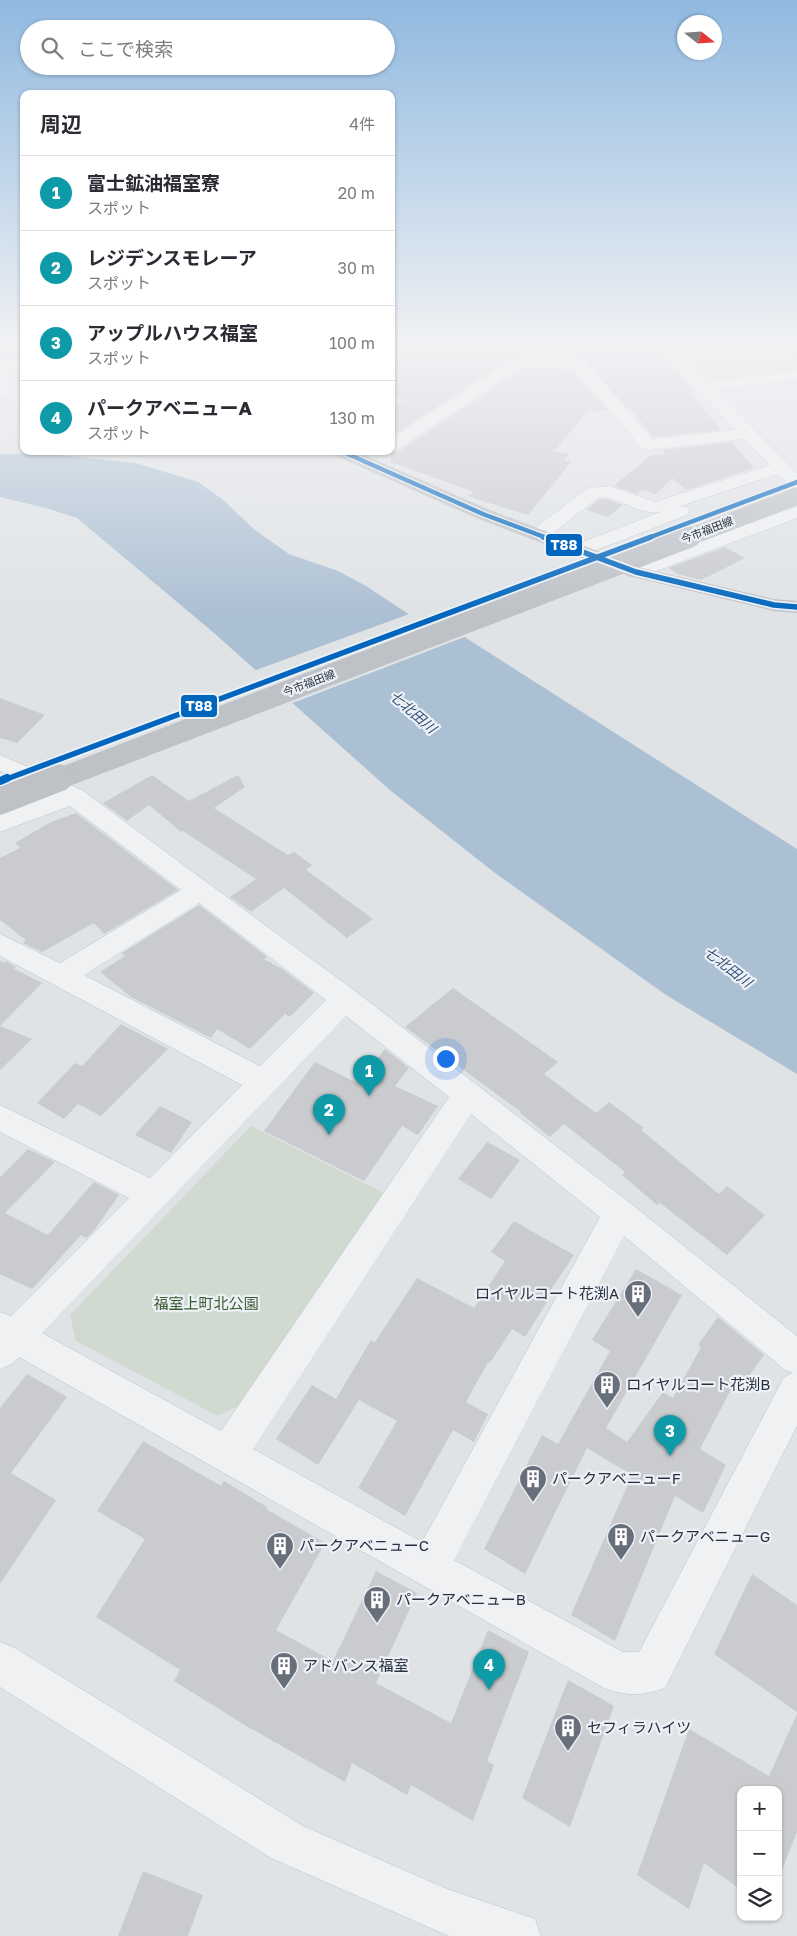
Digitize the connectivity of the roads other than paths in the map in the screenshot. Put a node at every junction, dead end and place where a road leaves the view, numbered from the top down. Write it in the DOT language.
graph roads {
  1 [pos="407,435"];
  2 [pos="640,435"];
  3 [pos="736,435"];
  4 [pos="749,435"];
  5 [pos="395,443"];
  6 [pos="348,455"];
  7 [pos="377,455"];
  8 [pos="365,463"];
  9 [pos="791,474"];
  10 [pos="797,496"];
  11 [pos="797,512"];
  12 [pos="538,535"];
  13 [pos="578,550"];
  14 [pos="636,572"];
  15 [pos="797,606"];
  16 [pos="0,762"];
  17 [pos="0,781"];
  18 [pos="73,796"];
  19 [pos="0,800"];
  20 [pos="0,824"];
  21 [pos="200,890"];
  22 [pos="0,944"];
  23 [pos="61,976"];
  24 [pos="345,999"];
  25 [pos="264,1082"];
  26 [pos="467,1095"];
  27 [pos="0,1118"];
  28 [pos="154,1194"];
  29 [pos="619,1213"];
  30 [pos="5,1339"];
  31 [pos="797,1358"];
  32 [pos="797,1389"];
  33 [pos="228,1454"];
  34 [pos="430,1566"];
  35 [pos="0,1663"];
  36 [pos="518,1936"];
  1 -- 5 [label="street"];
  2 -- 3 [label="street"];
  4 -- 9 [label="street"];
  6 -- 8 [label="main road"];
  7 -- 8 [label="street"];
  8 -- 12 [label="main road"];
  9 -- 12 [label="street"];
  9 -- 13 [label="street"];
  9 -- 17 [label="main road, 今市福田線"];
  10 -- 19 [label="main road, 今市福田線, bridge"];
  11 -- 14 [label="street"];
  12 -- 13 [label="main road"];
  13 -- 14 [label="main road"];
  14 -- 15 [label="main road"];
  16 -- 18 [label="street"];
  18 -- 20 [label="street"];
  18 -- 21 [label="street"];
  21 -- 23 [label="street"];
  21 -- 24 [label="street"];
  22 -- 23 [label="street"];
  23 -- 25 [label="street"];
  24 -- 25 [label="street"];
  24 -- 26 [label="street"];
  25 -- 28 [label="street"];
  26 -- 29 [label="street"];
  26 -- 33 [label="street"];
  27 -- 28 [label="street"];
  28 -- 30 [label="street"];
  29 -- 31 [label="street"];
  29 -- 34 [label="street"];
  30 -- 33 [label="street"];
  32 -- 34 [label="street"];
  33 -- 34 [label="street"];
  35 -- 36 [label="street"];
}
